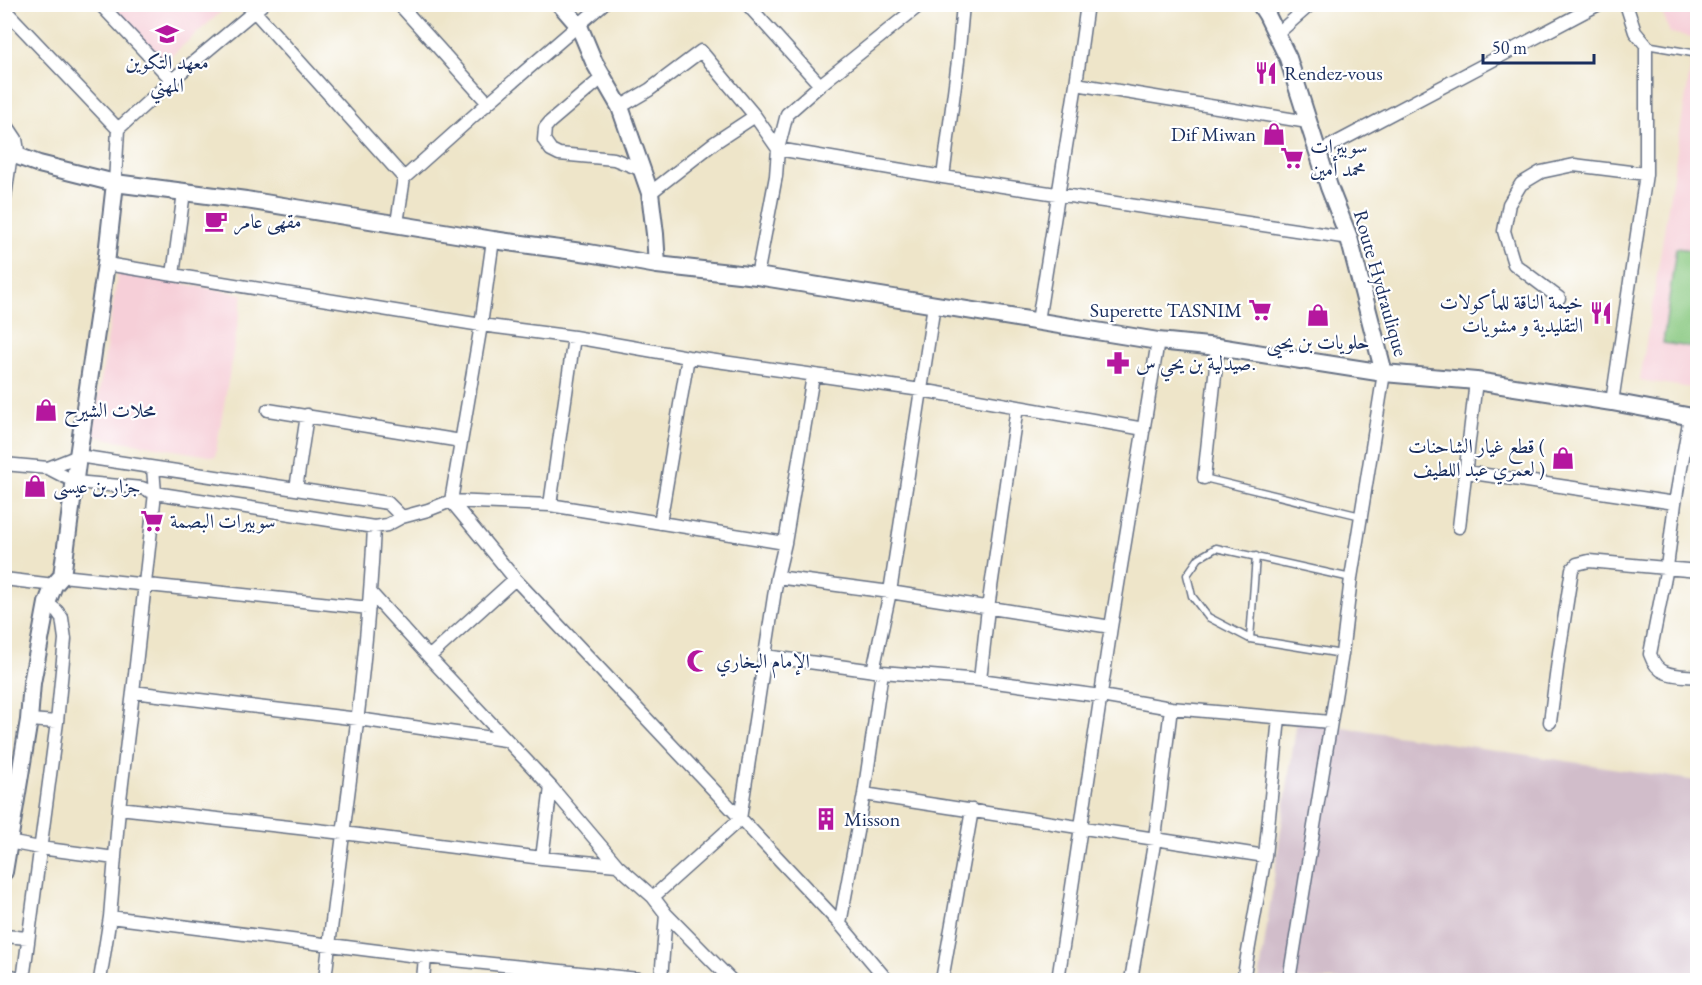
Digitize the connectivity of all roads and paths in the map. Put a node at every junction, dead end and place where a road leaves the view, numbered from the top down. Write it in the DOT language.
graph roads {
  1 [pos="100,4"];
  2 [pos="399,4"];
  3 [pos="560,4"];
  4 [pos="603,4"];
  5 [pos="747,4"];
  6 [pos="921,4"];
  7 [pos="963,4"];
  8 [pos="1087,4"];
  9 [pos="1260,4"];
  10 [pos="1311,4"];
  11 [pos="1599,4"];
  12 [pos="1626,4"];
  13 [pos="259,8"];
  14 [pos="4,9"];
  15 [pos="907,9"];
  16 [pos="579,26"];
  17 [pos="1277,34"];
  18 [pos="1646,45"];
  19 [pos="1698,54"];
  20 [pos="603,77"];
  21 [pos="172,80"];
  22 [pos="1076,84"];
  23 [pos="820,85"];
  24 [pos="488,103"];
  25 [pos="620,107"];
  26 [pos="755,116"];
  27 [pos="4,121"];
  28 [pos="1308,122"];
  29 [pos="118,129"];
  30 [pos="778,148"];
  31 [pos="1319,152"];
  32 [pos="11,154"];
  33 [pos="642,170"];
  34 [pos="1646,174"];
  35 [pos="943,177"];
  36 [pos="404,178"];
  37 [pos="115,183"];
  38 [pos="184,192"];
  39 [pos="650,193"];
  40 [pos="1058,194"];
  41 [pos="4,204"];
  42 [pos="397,223"];
  43 [pos="1349,238"];
  44 [pos="493,240"];
  45 [pos="106,264"];
  46 [pos="657,265"];
  47 [pos="173,275"];
  48 [pos="757,276"];
  49 [pos="1558,298"];
  50 [pos="934,305"];
  51 [pos="1038,321"];
  52 [pos="481,325"];
  53 [pos="574,337"];
  54 [pos="1158,341"];
  55 [pos="1218,347"];
  56 [pos="688,357"];
  57 [pos="1384,373"];
  58 [pos="813,376"];
  59 [pos="1476,381"];
  60 [pos="921,390"];
  61 [pos="1612,402"];
  62 [pos="1017,407"];
  63 [pos="268,410"];
  64 [pos="307,415"];
  65 [pos="1694,417"];
  66 [pos="1144,429"];
  67 [pos="461,441"];
  68 [pos="78,456"];
  69 [pos="4,464"];
  70 [pos="48,468"];
  71 [pos="153,468"];
  72 [pos="1466,472"];
  73 [pos="1204,478"];
  74 [pos="75,482"];
  75 [pos="296,489"];
  76 [pos="155,493"];
  77 [pos="451,501"];
  78 [pos="1675,503"];
  79 [pos="550,505"];
  80 [pos="1362,516"];
  81 [pos="402,517"];
  82 [pos="660,523"];
  83 [pos="374,527"];
  84 [pos="1459,527"];
  85 [pos="785,543"];
  86 [pos="1256,556"];
  87 [pos="1667,567"];
  88 [pos="1698,571"];
  89 [pos="777,578"];
  90 [pos="1351,578"];
  91 [pos="4,579"];
  92 [pos="515,579"];
  93 [pos="58,581"];
  94 [pos="145,584"];
  95 [pos="890,592"];
  96 [pos="371,593"];
  97 [pos="47,603"];
  98 [pos="369,608"];
  99 [pos="988,608"];
  100 [pos="1111,627"];
  101 [pos="1250,639"];
  102 [pos="1342,654"];
  103 [pos="765,656"];
  104 [pos="429,657"];
  105 [pos="877,671"];
  106 [pos="1698,677"];
  107 [pos="980,680"];
  108 [pos="134,692"];
  109 [pos="1101,696"];
  110 [pos="1171,708"];
  111 [pos="1279,717"];
  112 [pos="358,719"];
  113 [pos="28,720"];
  114 [pos="57,722"];
  115 [pos="1330,722"];
  116 [pos="1550,722"];
  117 [pos="506,740"];
  118 [pos="551,787"];
  119 [pos="864,794"];
  120 [pos="119,808"];
  121 [pos="972,810"];
  122 [pos="740,819"];
  123 [pos="1080,828"];
  124 [pos="343,833"];
  125 [pos="1155,838"];
  126 [pos="8,842"];
  127 [pos="40,848"];
  128 [pos="1265,856"];
  129 [pos="115,858"];
  130 [pos="542,858"];
  131 [pos="617,865"];
  132 [pos="4,872"];
  133 [pos="652,897"];
  134 [pos="666,914"];
  135 [pos="110,917"];
  136 [pos="840,924"];
  137 [pos="4,936"];
  138 [pos="28,938"];
  139 [pos="329,944"];
  140 [pos="424,957"];
  141 [pos="4,974"];
  142 [pos="23,980"];
  143 [pos="100,981"];
  144 [pos="325,981"];
  145 [pos="423,981"];
  146 [pos="648,981"];
  147 [pos="661,981"];
  148 [pos="732,981"];
  149 [pos="887,981"];
  150 [pos="942,981"];
  151 [pos="1058,981"];
  152 [pos="1131,981"];
  153 [pos="1244,981"];
  154 [pos="1289,981"];
  1 -- 21 [label="street"];
  2 -- 24 [label="street"];
  3 -- 16 [label="main road"];
  4 -- 16 [label="street"];
  5 -- 23 [label="street"];
  6 -- 15 [label="street"];
  7 -- 35 [label="street"];
  8 -- 22 [label="street"];
  9 -- 17 [label="main road, Route Hydraulique"];
  10 -- 17 [label="street"];
  11 -- 31 [label="street"];
  12 -- 18 [label="street"];
  13 -- 21 [label="street"];
  13 -- 36 [label="street"];
  14 -- 29 [label="street"];
  15 -- 23 [label="street"];
  16 -- 20 [label="main road"];
  16 -- 24 [label="street"];
  17 -- 28 [label="main road, Route Hydraulique"];
  18 -- 19 [label="lane"];
  18 -- 34 [label="street"];
  20 -- 25 [label="main road"];
  20 -- 33 [label="street"];
  21 -- 29 [label="street"];
  22 -- 28 [label="street"];
  22 -- 40 [label="street"];
  23 -- 30 [label="street"];
  24 -- 36 [label="street"];
  25 -- 26 [label="street"];
  25 -- 33 [label="main road"];
  26 -- 30 [label="street"];
  26 -- 39 [label="street"];
  27 -- 32 [label="street"];
  28 -- 31 [label="main road, Route Hydraulique"];
  29 -- 37 [label="street"];
  30 -- 35 [label="street"];
  30 -- 48 [label="street"];
  31 -- 43 [label="main road, Route Hydraulique"];
  32 -- 37 [label="main road"];
  32 -- 41 [label="street"];
  33 -- 39 [label="main road"];
  34 -- 49 [label="street"];
  34 -- 61 [label="street"];
  35 -- 40 [label="street"];
  36 -- 42 [label="street"];
  37 -- 38 [label="main road"];
  37 -- 45 [label="main road"];
  38 -- 42 [label="main road"];
  38 -- 47 [label="street"];
  39 -- 46 [label="main road"];
  40 -- 43 [label="street"];
  40 -- 51 [label="street"];
  42 -- 44 [label="main road"];
  43 -- 57 [label="main road, Route Hydraulique"];
  44 -- 46 [label="main road"];
  44 -- 52 [label="street"];
  45 -- 47 [label="street"];
  45 -- 68 [label="main road"];
  46 -- 48 [label="main road"];
  47 -- 52 [label="street"];
  48 -- 50 [label="main road"];
  50 -- 51 [label="main road"];
  50 -- 60 [label="street"];
  51 -- 54 [label="main road"];
  52 -- 53 [label="street"];
  52 -- 67 [label="street"];
  53 -- 56 [label="street"];
  53 -- 79 [label="street"];
  54 -- 55 [label="main road"];
  54 -- 66 [label="street"];
  55 -- 57 [label="main road"];
  55 -- 73 [label="street"];
  56 -- 58 [label="street"];
  56 -- 82 [label="street"];
  57 -- 59 [label="main road"];
  57 -- 80 [label="street"];
  58 -- 60 [label="street"];
  58 -- 85 [label="street"];
  59 -- 61 [label="main road"];
  59 -- 72 [label="street"];
  60 -- 62 [label="street"];
  60 -- 95 [label="street"];
  61 -- 65 [label="main road"];
  62 -- 66 [label="street"];
  62 -- 99 [label="street"];
  63 -- 64 [label="street"];
  64 -- 67 [label="street"];
  64 -- 75 [label="street"];
  65 -- 78 [label="street"];
  66 -- 100 [label="street"];
  67 -- 77 [label="street"];
  68 -- 70 [label="street"];
  68 -- 71 [label="street"];
  68 -- 74 [label="main road"];
  69 -- 70 [label="street"];
  70 -- 74 [label="street"];
  71 -- 75 [label="street"];
  71 -- 76 [label="street"];
  72 -- 78 [label="street"];
  72 -- 84 [label="street"];
  73 -- 80 [label="lane"];
  74 -- 76 [label="street"];
  74 -- 93 [label="main road"];
  75 -- 81 [label="street"];
  76 -- 83 [label="street"];
  76 -- 94 [label="street"];
  77 -- 79 [label="street"];
  77 -- 81 [label="street"];
  77 -- 92 [label="street"];
  78 -- 87 [label="street"];
  79 -- 82 [label="street"];
  80 -- 90 [label="street"];
  81 -- 83 [label="street"];
  82 -- 85 [label="street"];
  83 -- 96 [label="street"];
  85 -- 89 [label="street"];
  86 -- 90 [label="lane"];
  86 -- 101 [label="lane"];
  86 -- 101 [label="lane"];
  87 -- 88 [label="street"];
  87 -- 106 [label="street"];
  87 -- 116 [label="street"];
  89 -- 95 [label="street"];
  89 -- 103 [label="street"];
  90 -- 102 [label="street"];
  91 -- 93 [label="street"];
  92 -- 104 [label="street"];
  92 -- 122 [label="street"];
  93 -- 94 [label="street"];
  93 -- 97 [label="main road"];
  94 -- 98 [label="street"];
  94 -- 108 [label="street"];
  95 -- 99 [label="street"];
  95 -- 105 [label="street"];
  96 -- 98 [label="street"];
  96 -- 104 [label="street"];
  97 -- 113 [label="main road"];
  97 -- 114 [label="street"];
  98 -- 112 [label="street"];
  99 -- 100 [label="street"];
  99 -- 107 [label="street"];
  100 -- 109 [label="street"];
  101 -- 102 [label="lane"];
  102 -- 115 [label="street"];
  103 -- 105 [label="street"];
  103 -- 122 [label="street"];
  104 -- 117 [label="street"];
  105 -- 107 [label="street"];
  105 -- 119 [label="street"];
  107 -- 109 [label="street"];
  108 -- 112 [label="street"];
  108 -- 120 [label="street"];
  109 -- 110 [label="street"];
  109 -- 123 [label="street"];
  110 -- 111 [label="street"];
  110 -- 125 [label="street"];
  111 -- 115 [label="street"];
  111 -- 128 [label="street"];
  112 -- 117 [label="street"];
  112 -- 124 [label="street"];
  113 -- 114 [label="street"];
  113 -- 126 [label="main road"];
  114 -- 127 [label="street"];
  115 -- 154 [label="street"];
  117 -- 118 [label="street"];
  118 -- 130 [label="street"];
  118 -- 131 [label="street"];
  119 -- 121 [label="street"];
  119 -- 136 [label="street"];
  120 -- 124 [label="street"];
  120 -- 129 [label="street"];
  121 -- 123 [label="street"];
  121 -- 150 [label="street"];
  122 -- 133 [label="street"];
  122 -- 136 [label="street"];
  123 -- 125 [label="street"];
  123 -- 151 [label="street"];
  124 -- 130 [label="street"];
  124 -- 139 [label="street"];
  125 -- 128 [label="street"];
  125 -- 152 [label="street"];
  126 -- 127 [label="street"];
  126 -- 132 [label="main road"];
  127 -- 129 [label="street"];
  127 -- 138 [label="street"];
  128 -- 153 [label="street"];
  129 -- 135 [label="street"];
  130 -- 131 [label="street"];
  131 -- 133 [label="street"];
  133 -- 134 [label="street"];
  134 -- 147 [label="street"];
  134 -- 148 [label="street"];
  135 -- 139 [label="street"];
  135 -- 143 [label="street"];
  136 -- 149 [label="street"];
  137 -- 138 [label="street"];
  138 -- 142 [label="street"];
  139 -- 140 [label="street"];
  139 -- 144 [label="street"];
  140 -- 145 [label="street"];
  140 -- 146 [label="street"];
  141 -- 142 [label="street"];
}
